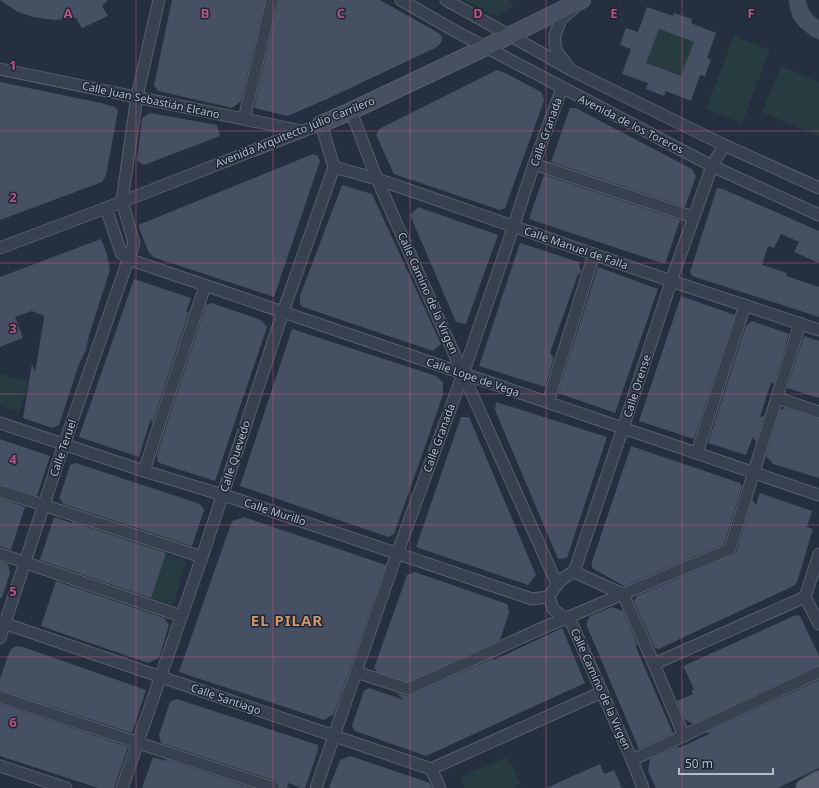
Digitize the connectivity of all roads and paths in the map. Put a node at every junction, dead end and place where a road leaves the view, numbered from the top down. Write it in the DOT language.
graph roads {
  1 [pos="159,0"];
  2 [pos="272,0"];
  3 [pos="401,0"];
  4 [pos="446,0"];
  5 [pos="583,0"];
  6 [pos="510,36"];
  7 [pos="486,48"];
  8 [pos="0,69"];
  9 [pos="571,70"];
  10 [pos="562,88"];
  11 [pos="137,96"];
  12 [pos="351,111"];
  13 [pos="244,119"];
  14 [pos="321,124"];
  15 [pos="302,131"];
  16 [pos="724,145"];
  17 [pos="534,164"];
  18 [pos="712,166"];
  19 [pos="334,167"];
  20 [pos="377,179"];
  21 [pos="819,188"];
  22 [pos="122,201"];
  23 [pos="106,208"];
  24 [pos="819,215"];
  25 [pos="693,218"];
  26 [pos="514,227"];
  27 [pos="0,248"];
  28 [pos="594,254"];
  29 [pos="128,259"];
  30 [pos="671,281"];
  31 [pos="205,286"];
  32 [pos="745,306"];
  33 [pos="283,312"];
  34 [pos="800,323"];
  35 [pos="819,330"];
  36 [pos="463,374"];
  37 [pos="777,398"];
  38 [pos="548,402"];
  39 [pos="819,412"];
  40 [pos="0,423"];
  41 [pos="623,428"];
  42 [pos="64,445"];
  43 [pos="697,453"];
  44 [pos="144,471"];
  45 [pos="753,472"];
  46 [pos="0,491"];
  47 [pos="223,495"];
  48 [pos="819,495"];
  49 [pos="44,505"];
  50 [pos="397,553"];
  51 [pos="0,554"];
  52 [pos="819,554"];
  53 [pos="202,557"];
  54 [pos="25,563"];
  55 [pos="574,572"];
  56 [pos="558,584"];
  57 [pos="623,594"];
  58 [pos="805,597"];
  59 [pos="549,598"];
  60 [pos="181,616"];
  61 [pos="565,619"];
  62 [pos="2,623"];
  63 [pos="819,624"];
  64 [pos="0,638"];
  65 [pos="654,664"];
  66 [pos="356,672"];
  67 [pos="819,672"];
  68 [pos="160,677"];
  69 [pos="602,692"];
  70 [pos="0,697"];
  71 [pos="334,736"];
  72 [pos="684,736"];
  73 [pos="137,742"];
  74 [pos="632,760"];
  75 [pos="0,766"];
  76 [pos="431,769"];
  77 [pos="819,780"];
  78 [pos="66,788"];
  79 [pos="122,788"];
  80 [pos="274,788"];
  81 [pos="316,788"];
  82 [pos="440,788"];
  83 [pos="643,788"];
  84 [pos="805,788"];
  1 -- 11 [label="street"];
  2 -- 13 [label="street"];
  3 -- 7 [label="street, Avenida de los Toreros"];
  4 -- 6 [label="street, Avenida de los Toreros"];
  5 -- 6 [label="street, Avenida Arquitecto Julio Carrilero"];
  5 -- 9 [label="street, Avenida de los Toreros"];
  6 -- 7 [label="street, Avenida Arquitecto Julio Carrilero"];
  6 -- 9 [label="street, Avenida de los Toreros"];
  7 -- 10 [label="street, Avenida de los Toreros"];
  7 -- 12 [label="street, Avenida Arquitecto Julio Carrilero"];
  8 -- 11 [label="street, Calle Juan Sebastián Elcano"];
  9 -- 16 [label="street, Avenida de los Toreros"];
  10 -- 17 [label="street, Calle Granada"];
  10 -- 18 [label="street, Avenida de los Toreros"];
  11 -- 13 [label="street, Calle Juan Sebastián Elcano"];
  11 -- 22 [label="street"];
  12 -- 14 [label="street, Avenida Arquitecto Julio Carrilero"];
  12 -- 20 [label="street, Calle Camino de la Virgen"];
  13 -- 15 [label="street, Calle Juan Sebastián Elcano"];
  14 -- 15 [label="street, Avenida Arquitecto Julio Carrilero"];
  14 -- 19 [label="street"];
  15 -- 22 [label="street, Avenida Arquitecto Julio Carrilero"];
  16 -- 18 [label="street"];
  16 -- 21 [label="street, Avenida de los Toreros"];
  17 -- 25 [label="street"];
  17 -- 26 [label="street, Calle Granada"];
  18 -- 24 [label="street, Avenida de los Toreros"];
  18 -- 25 [label="street, Calle Orense"];
  19 -- 20 [label="street, Calle Manuel de Falla"];
  19 -- 33 [label="street, Calle Quevedo"];
  20 -- 26 [label="street, Calle Manuel de Falla"];
  20 -- 36 [label="street, Calle Camino de la Virgen"];
  22 -- 23 [label="street, Avenida Arquitecto Julio Carrilero"];
  22 -- 29 [label="street, Calle Teruel"];
  23 -- 27 [label="street, Avenida Arquitecto Julio Carrilero"];
  23 -- 29 [label="street"];
  25 -- 30 [label="street, Calle Orense"];
  26 -- 28 [label="street, Calle Manuel de Falla"];
  26 -- 36 [label="street, Calle Granada"];
  28 -- 30 [label="street, Calle Manuel de Falla"];
  28 -- 38 [label="street"];
  29 -- 31 [label="street, Calle Lope de Vega"];
  29 -- 42 [label="street, Calle Teruel"];
  30 -- 32 [label="street, Calle Manuel de Falla"];
  30 -- 41 [label="street, Calle Orense"];
  31 -- 33 [label="street, Calle Lope de Vega"];
  31 -- 44 [label="street"];
  32 -- 34 [label="street, Calle Manuel de Falla"];
  32 -- 43 [label="street"];
  33 -- 36 [label="street, Calle Lope de Vega"];
  33 -- 47 [label="street, Calle Quevedo"];
  34 -- 35 [label="street, Calle Manuel de Falla"];
  34 -- 37 [label="street"];
  36 -- 38 [label="street, Calle Lope de Vega"];
  36 -- 50 [label="street, Calle Granada"];
  36 -- 56 [label="street, Calle Camino de la Virgen"];
  37 -- 39 [label="street"];
  37 -- 45 [label="street"];
  38 -- 41 [label="street, Calle Lope de Vega"];
  40 -- 42 [label="street, Calle Murillo"];
  41 -- 43 [label="street, Calle Lope de Vega"];
  41 -- 55 [label="street, Calle Orense"];
  42 -- 44 [label="street, Calle Murillo"];
  42 -- 49 [label="street, Calle Teruel"];
  43 -- 45 [label="street, Calle Lope de Vega"];
  44 -- 47 [label="street, Calle Murillo"];
  45 -- 48 [label="street, Calle Lope de Vega"];
  45 -- 57 [label="street"];
  46 -- 49 [label="street"];
  47 -- 50 [label="street, Calle Murillo"];
  47 -- 53 [label="street, Calle Quevedo"];
  49 -- 53 [label="street"];
  49 -- 54 [label="street, Calle Teruel"];
  50 -- 59 [label="street, Calle Murillo"];
  50 -- 66 [label="street, Calle Granada"];
  51 -- 54 [label="street"];
  52 -- 58 [label="street"];
  53 -- 60 [label="street, Calle Quevedo"];
  54 -- 60 [label="street"];
  54 -- 62 [label="street, Calle Teruel"];
  55 -- 56 [label="street"];
  55 -- 57 [label="street"];
  56 -- 59 [label="street"];
  57 -- 61 [label="street"];
  57 -- 65 [label="street"];
  58 -- 63 [label="street"];
  58 -- 65 [label="street"];
  59 -- 61 [label="street, Calle Camino de la Virgen"];
  60 -- 68 [label="street, Calle Quevedo"];
  61 -- 66 [label="street"];
  61 -- 69 [label="street, Calle Camino de la Virgen"];
  62 -- 64 [label="street, Calle Teruel"];
  62 -- 68 [label="street, Calle Santiago"];
  65 -- 72 [label="street"];
  66 -- 71 [label="street, Calle Granada"];
  67 -- 72 [label="street"];
  68 -- 71 [label="street, Calle Santiago"];
  68 -- 73 [label="street, Calle Quevedo"];
  69 -- 74 [label="street, Calle Camino de la Virgen"];
  69 -- 76 [label="street"];
  70 -- 73 [label="street"];
  71 -- 76 [label="street, Calle Santiago"];
  71 -- 81 [label="street, Calle Granada"];
  72 -- 74 [label="street"];
  73 -- 79 [label="street, Calle Quevedo"];
  73 -- 80 [label="street"];
  74 -- 83 [label="street, Calle Camino de la Virgen"];
  75 -- 78 [label="street"];
  76 -- 82 [label="street"];
  77 -- 84 [label="main road"];
}
